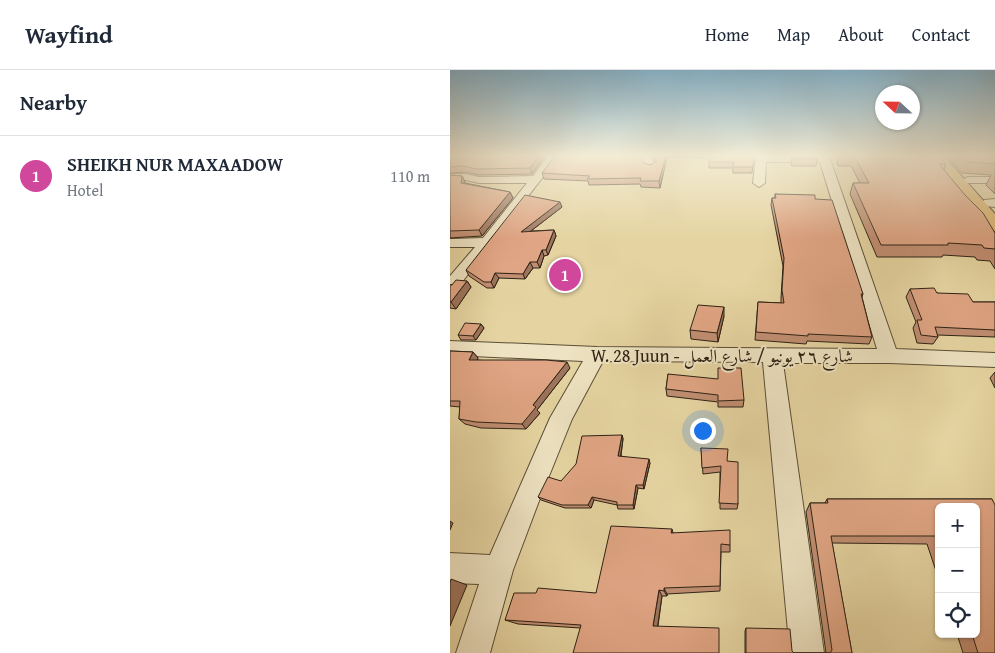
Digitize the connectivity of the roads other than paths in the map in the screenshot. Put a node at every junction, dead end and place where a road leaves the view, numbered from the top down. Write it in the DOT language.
graph roads {
  1 [pos="531,183"];
  2 [pos="836,183"];
  3 [pos="957,183"];
  4 [pos="970,183"];
  5 [pos="993,205"];
  6 [pos="995,224"];
  7 [pos="487,242"];
  8 [pos="450,243"];
  9 [pos="450,286"];
  10 [pos="450,348"];
  11 [pos="597,354"];
  12 [pos="772,355"];
  13 [pos="889,356"];
  14 [pos="995,360"];
  15 [pos="450,568"];
  16 [pos="498,570"];
  17 [pos="473,653"];
  18 [pos="807,653"];
  1 -- 7 [label="street"];
  2 -- 13 [label="street"];
  3 -- 6 [label="highway"];
  4 -- 5 [label="highway"];
  7 -- 8 [label="street"];
  7 -- 9 [label="street"];
  10 -- 11 [label="street, W. 28 Juun - شارع ٢٦ يونيو / شارع العمل"];
  11 -- 12 [label="street, W. 28 Juun - شارع ٢٦ يونيو / شارع العمل"];
  11 -- 16 [label="street"];
  12 -- 13 [label="street, W. 28 Juun - شارع ٢٦ يونيو / شارع العمل"];
  12 -- 18 [label="street"];
  13 -- 14 [label="street, W. 28 Juun - شارع ٢٦ يونيو / شارع العمل"];
  15 -- 16 [label="street"];
  16 -- 17 [label="street"];
}
